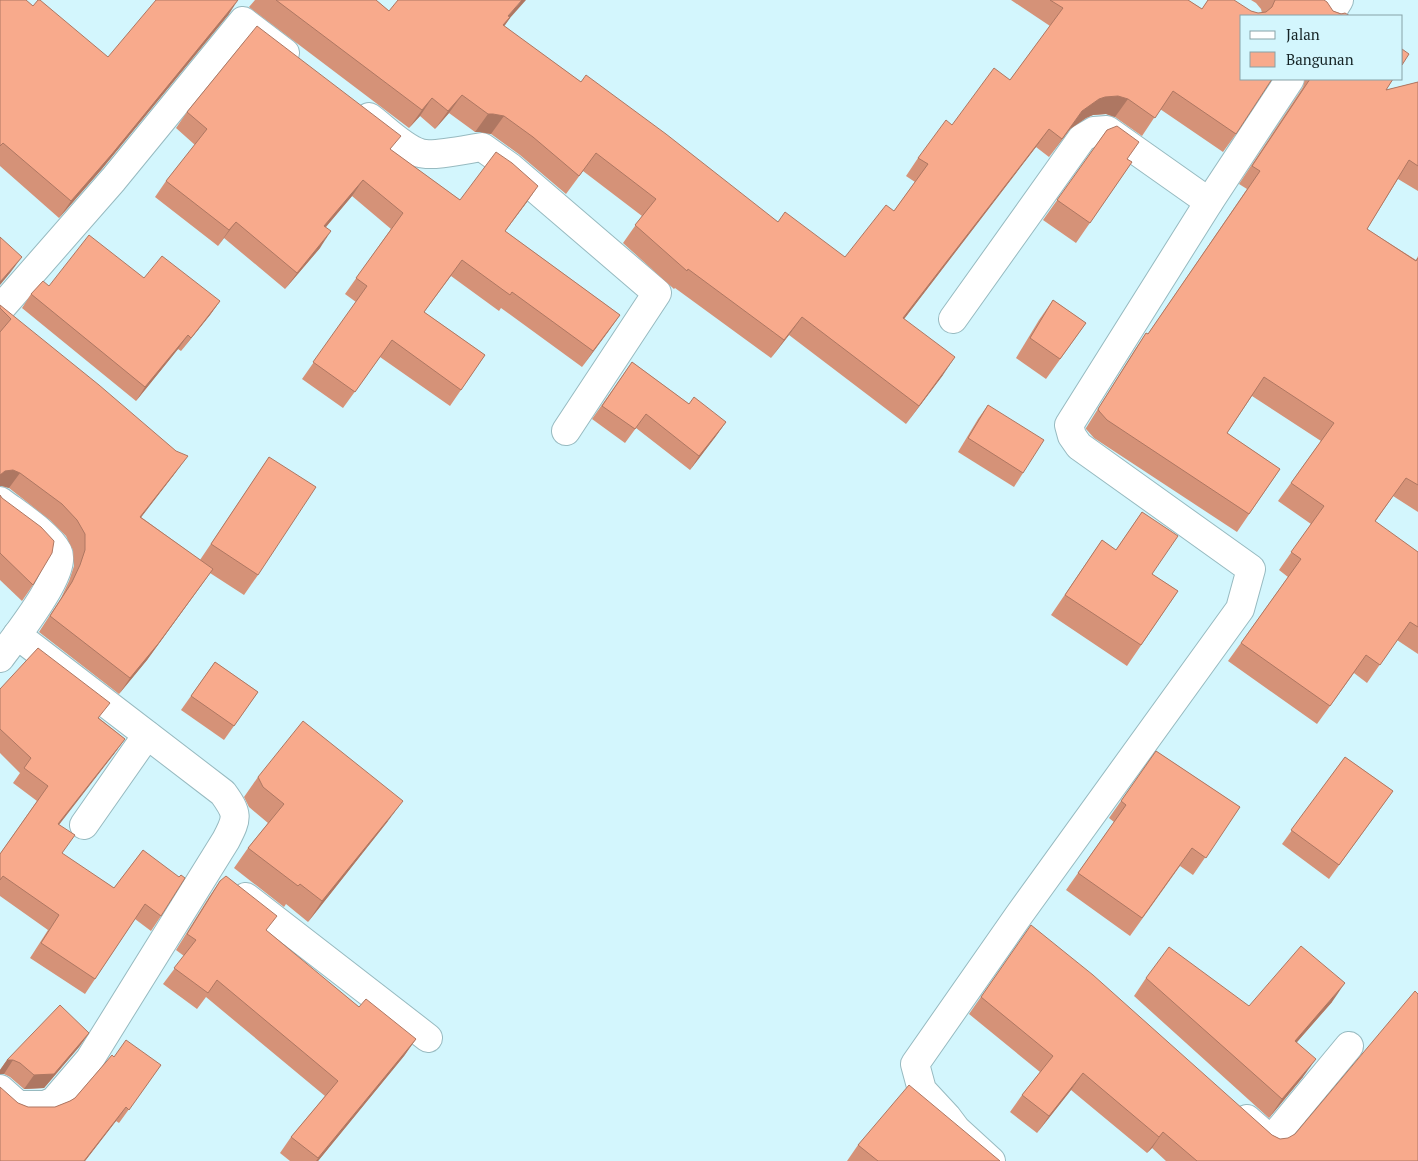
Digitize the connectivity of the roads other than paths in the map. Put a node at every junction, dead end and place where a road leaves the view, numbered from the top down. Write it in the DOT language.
graph roads {
  1 [pos="1339,0"];
  2 [pos="245,11"];
  3 [pos="1330,15"];
  4 [pos="307,70"];
  5 [pos="1289,80"];
  6 [pos="346,100"];
  7 [pos="1209,202"];
  8 [pos="5,314"];
  9 [pos="953,319"];
  10 [pos="566,431"];
  11 [pos="0,501"];
  12 [pos="17,635"];
  13 [pos="0,658"];
  14 [pos="147,735"];
  15 [pos="84,825"];
  16 [pos="209,868"];
  17 [pos="1019,915"];
  18 [pos="1041,935"];
  19 [pos="428,1038"];
  20 [pos="1349,1046"];
  21 [pos="0,1089"];
  22 [pos="1226,1100"];
  23 [pos="991,1161"];
  1 -- 3 [label="street"];
  2 -- 4 [label="street"];
  2 -- 8 [label="street"];
  5 -- 7 [label="street"];
  6 -- 10 [label="street"];
  7 -- 9 [label="street"];
  7 -- 17 [label="street"];
  11 -- 12 [label="street"];
  12 -- 13 [label="street"];
  12 -- 14 [label="street"];
  14 -- 15 [label="street"];
  14 -- 16 [label="street"];
  16 -- 19 [label="street"];
  16 -- 21 [label="street"];
  17 -- 18 [label="street"];
  17 -- 23 [label="street"];
  20 -- 22 [label="street"];
}
